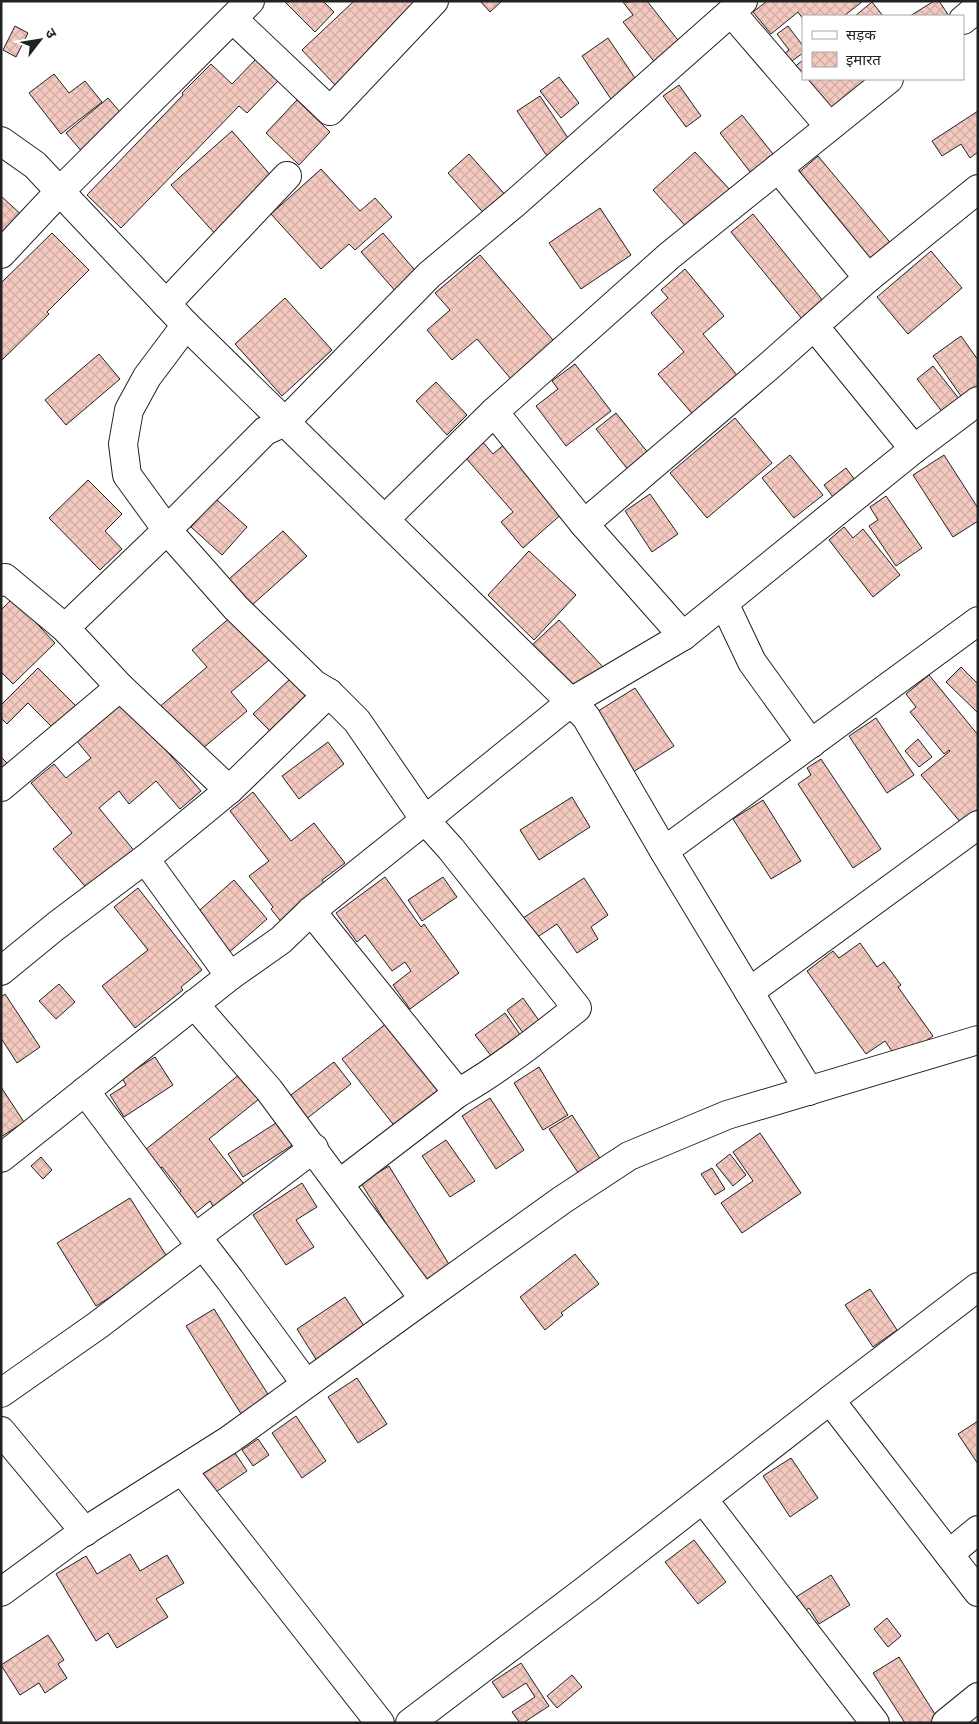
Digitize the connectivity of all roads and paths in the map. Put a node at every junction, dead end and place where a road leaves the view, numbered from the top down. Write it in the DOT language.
graph roads {
  1 [pos="434,1"];
  2 [pos="737,6"];
  3 [pos="243,7"];
  4 [pos="888,80"];
  5 [pos="829,126"];
  6 [pos="1,141"];
  7 [pos="778,168"];
  8 [pos="287,176"];
  9 [pos="978,189"];
  10 [pos="60,191"];
  11 [pos="1,254"];
  12 [pos="868,278"];
  13 [pos="166,304"];
  14 [pos="186,325"];
  15 [pos="814,326"];
  16 [pos="978,402"];
  17 [pos="494,412"];
  18 [pos="285,422"];
  19 [pos="914,448"];
  20 [pos="385,519"];
  21 [pos="584,524"];
  22 [pos="167,530"];
  23 [pos="1,582"];
  24 [pos="724,603"];
  25 [pos="978,621"];
  26 [pos="65,628"];
  27 [pos="683,636"];
  28 [pos="120,687"];
  29 [pos="329,693"];
  30 [pos="571,702"];
  31 [pos="810,744"];
  32 [pos="1,787"];
  33 [pos="229,790"];
  34 [pos="425,820"];
  35 [pos="978,825"];
  36 [pos="664,851"];
  37 [pos="144,859"];
  38 [pos="311,911"];
  39 [pos="1,970"];
  40 [pos="230,976"];
  41 [pos="749,992"];
  42 [pos="194,1004"];
  43 [pos="974,1036"];
  44 [pos="85,1091"];
  45 [pos="809,1091"];
  46 [pos="458,1093"];
  47 [pos="314,1148"];
  48 [pos="1,1158"];
  49 [pos="339,1184"];
  50 [pos="199,1242"];
  51 [pos="978,1287"];
  52 [pos="424,1299"];
  53 [pos="306,1384"];
  54 [pos="1,1393"];
  55 [pos="830,1400"];
  56 [pos="1,1431"];
  57 [pos="182,1470"];
  58 [pos="703,1499"];
  59 [pos="978,1530"];
  60 [pos="85,1532"];
  61 [pos="949,1554"];
  62 [pos="1,1592"];
  63 [pos="978,1592"];
  64 [pos="978,1698"];
  65 [pos="380,1723"];
  66 [pos="410,1723"];
  67 [pos="874,1723"];
  68 [pos="946,1723"];
  1 -- 3 [label="street"];
  2 -- 5 [label="street"];
  2 -- 18 [label="street"];
  3 -- 10 [label="street"];
  4 -- 5 [label="street"];
  5 -- 7 [label="street"];
  6 -- 10 [label="street"];
  7 -- 12 [label="street"];
  7 -- 17 [label="street"];
  8 -- 13 [label="street"];
  9 -- 12 [label="street"];
  10 -- 11 [label="street"];
  10 -- 13 [label="street"];
  12 -- 15 [label="street"];
  13 -- 14 [label="street"];
  14 -- 18 [label="street"];
  14 -- 22 [label="street"];
  15 -- 19 [label="street"];
  15 -- 21 [label="street"];
  16 -- 19 [label="street"];
  17 -- 20 [label="street"];
  17 -- 21 [label="street"];
  18 -- 20 [label="street"];
  18 -- 22 [label="street"];
  19 -- 24 [label="street"];
  20 -- 30 [label="street"];
  21 -- 27 [label="street"];
  22 -- 26 [label="street"];
  22 -- 29 [label="street"];
  23 -- 26 [label="street"];
  24 -- 27 [label="street"];
  24 -- 31 [label="street"];
  25 -- 31 [label="street"];
  26 -- 28 [label="street"];
  27 -- 30 [label="street"];
  28 -- 32 [label="street"];
  28 -- 33 [label="street"];
  29 -- 33 [label="street"];
  29 -- 34 [label="street"];
  30 -- 34 [label="street"];
  30 -- 36 [label="street"];
  31 -- 36 [label="street"];
  33 -- 37 [label="street"];
  34 -- 38 [label="street"];
  34 -- 46 [label="street"];
  35 -- 41 [label="street"];
  36 -- 41 [label="street"];
  37 -- 39 [label="street"];
  37 -- 40 [label="street"];
  38 -- 40 [label="street"];
  38 -- 46 [label="street"];
  40 -- 42 [label="street"];
  41 -- 45 [label="street"];
  42 -- 44 [label="street"];
  42 -- 47 [label="street"];
  43 -- 45 [label="street"];
  44 -- 48 [label="street"];
  44 -- 50 [label="street"];
  45 -- 52 [label="street"];
  46 -- 49 [label="street"];
  47 -- 49 [label="street"];
  47 -- 50 [label="street"];
  49 -- 52 [label="street"];
  50 -- 53 [label="street"];
  50 -- 54 [label="street"];
  51 -- 55 [label="street"];
  52 -- 53 [label="street"];
  53 -- 57 [label="street"];
  55 -- 58 [label="street"];
  55 -- 61 [label="street"];
  56 -- 60 [label="street"];
  57 -- 60 [label="street"];
  57 -- 65 [label="street"];
  58 -- 66 [label="street"];
  58 -- 67 [label="street"];
  59 -- 61 [label="street"];
  60 -- 62 [label="street"];
  61 -- 63 [label="street"];
  64 -- 68 [label="street"];
}
